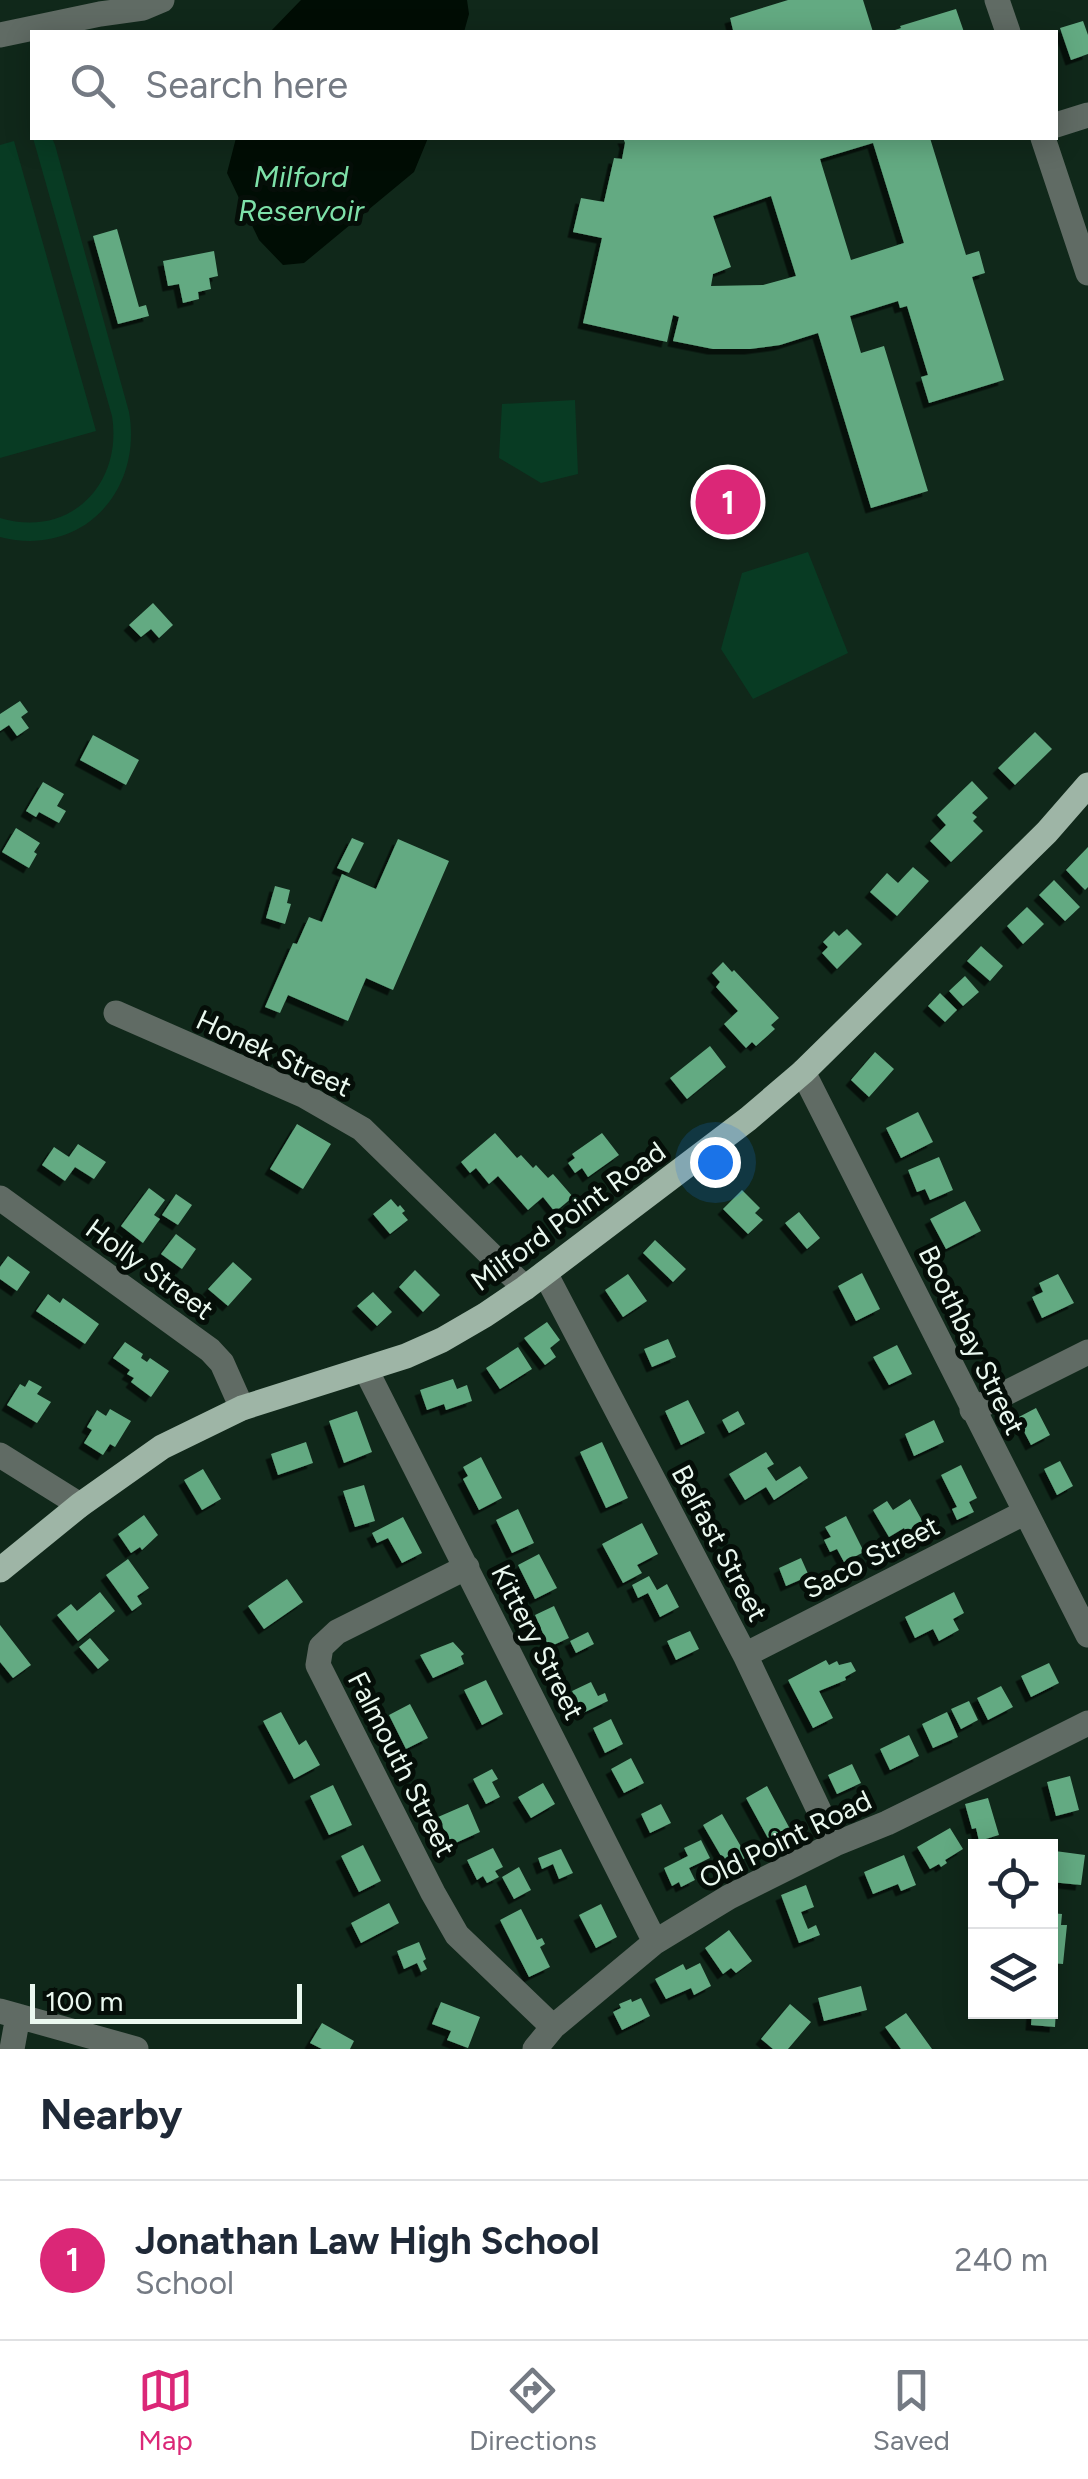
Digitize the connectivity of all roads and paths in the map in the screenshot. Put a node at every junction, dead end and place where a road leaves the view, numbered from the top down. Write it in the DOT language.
graph roads {
  1 [pos="162,0"];
  2 [pos="997,0"];
  3 [pos="1007,30"];
  4 [pos="0,35"];
  5 [pos="1088,115"];
  6 [pos="1058,124"];
  7 [pos="1044,140"];
  8 [pos="1088,272"];
  9 [pos="1088,785"];
  10 [pos="116,1013"];
  11 [pos="803,1072"];
  12 [pos="0,1198"];
  13 [pos="535,1280"];
  14 [pos="1088,1352"];
  15 [pos="366,1370"];
  16 [pos="242,1408"];
  17 [pos="972,1410"];
  18 [pos="0,1455"];
  19 [pos="80,1505"];
  20 [pos="1024,1513"];
  21 [pos="467,1567"];
  22 [pos="0,1570"];
  23 [pos="1088,1635"];
  24 [pos="746,1655"];
  25 [pos="1088,1722"];
  26 [pos="836,1844"];
  27 [pos="655,1942"];
  28 [pos="9,2013"];
  29 [pos="553,2027"];
  30 [pos="12,2049"];
  31 [pos="136,2049"];
  32 [pos="535,2049"];
  1 -- 4 [label="street"];
  2 -- 3 [label="street"];
  5 -- 6 [label="street"];
  7 -- 8 [label="street"];
  9 -- 11 [label="main road, Milford Point Road"];
  10 -- 13 [label="street, Honek Street"];
  11 -- 13 [label="main road, Milford Point Road"];
  11 -- 17 [label="street, Boothbay Street"];
  12 -- 16 [label="street, Holly Street"];
  13 -- 15 [label="main road, Milford Point Road"];
  13 -- 24 [label="street, Belfast Street"];
  14 -- 17 [label="street"];
  15 -- 16 [label="main road, Milford Point Road"];
  15 -- 21 [label="street, Kittery Street"];
  16 -- 19 [label="main road, Milford Point Road"];
  17 -- 20 [label="street, Boothbay Street"];
  18 -- 19 [label="street"];
  19 -- 22 [label="main road, Milford Point Road"];
  20 -- 23 [label="street, Boothbay Street"];
  20 -- 24 [label="street, Saco Street"];
  21 -- 27 [label="street, Kittery Street"];
  21 -- 29 [label="street, Falmouth Street"];
  24 -- 26 [label="street, Belfast Street"];
  25 -- 26 [label="street, Old Point Road"];
  26 -- 27 [label="street, Old Point Road"];
  27 -- 29 [label="street, Old Point Road"];
  28 -- 30 [label="street"];
  28 -- 31 [label="street"];
  29 -- 32 [label="street, Old Point Road"];
}
